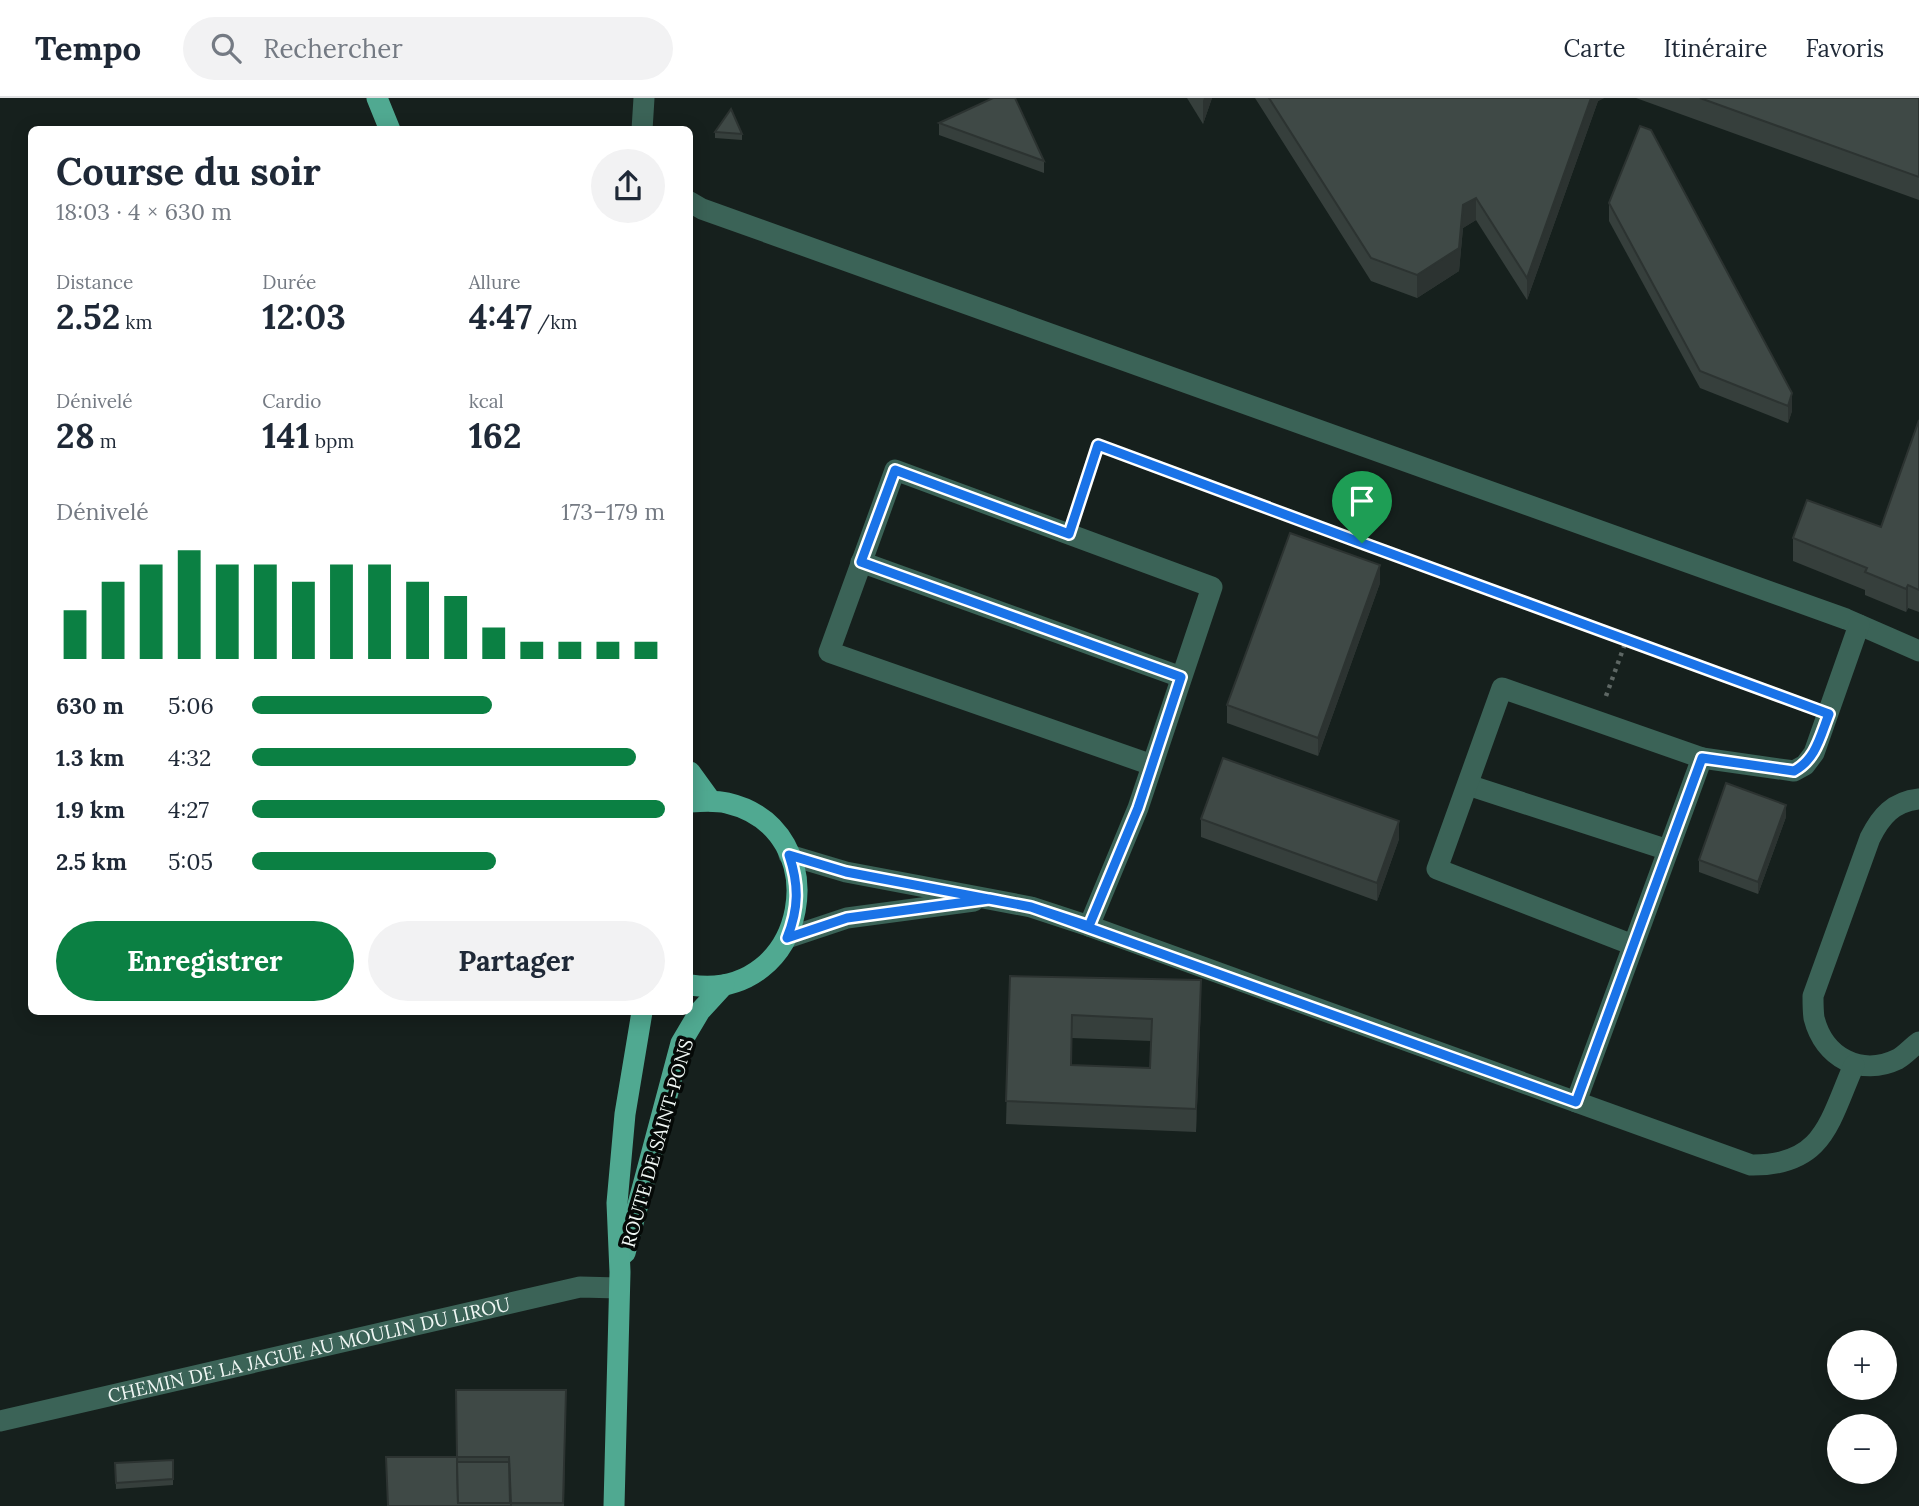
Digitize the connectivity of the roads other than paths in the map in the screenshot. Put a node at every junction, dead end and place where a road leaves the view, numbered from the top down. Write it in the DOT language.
graph roads {
  1 [pos="377,98"];
  2 [pos="643,98"];
  3 [pos="388,126"];
  4 [pos="642,126"];
  5 [pos="693,204"];
  6 [pos="861,562"];
  7 [pos="1859,625"];
  8 [pos="1919,651"];
  9 [pos="1181,677"];
  10 [pos="1702,758"];
  11 [pos="1152,765"];
  12 [pos="693,776"];
  13 [pos="1468,785"];
  14 [pos="1919,799"];
  15 [pos="711,801"];
  16 [pos="693,802"];
  17 [pos="1668,850"];
  18 [pos="789,855"];
  19 [pos="989,899"];
  20 [pos="1089,926"];
  21 [pos="787,938"];
  22 [pos="1633,945"];
  23 [pos="724,985"];
  24 [pos="693,986"];
  25 [pos="642,1015"];
  26 [pos="1919,1042"];
  27 [pos="1854,1065"];
  28 [pos="1576,1102"];
  29 [pos="620,1280"];
  30 [pos="0,1421"];
  31 [pos="614,1506"];
  1 -- 3 [label="main road"];
  2 -- 4 [label="street"];
  5 -- 7 [label="street"];
  6 -- 9 [label="street"];
  6 -- 9 [label="street"];
  6 -- 11 [label="street"];
  7 -- 8 [label="street"];
  7 -- 10 [label="street"];
  9 -- 11 [label="street"];
  10 -- 13 [label="street"];
  10 -- 17 [label="street"];
  11 -- 20 [label="street"];
  12 -- 15 [label="main road"];
  13 -- 17 [label="street"];
  13 -- 22 [label="street"];
  14 -- 27 [label="street"];
  15 -- 16 [label="main road"];
  15 -- 18 [label="main road"];
  17 -- 22 [label="street"];
  18 -- 19 [label="street"];
  18 -- 21 [label="main road"];
  19 -- 20 [label="street"];
  19 -- 21 [label="street"];
  20 -- 28 [label="street"];
  21 -- 23 [label="main road"];
  22 -- 28 [label="street"];
  23 -- 24 [label="main road"];
  23 -- 29 [label="main road, ROUTE DE SAINT-PONS"];
  25 -- 29 [label="main road, ROUTE DE SAINT-PONS"];
  26 -- 27 [label="street"];
  27 -- 28 [label="street"];
  29 -- 30 [label="street, CHEMIN DE LA JAGUE AU MOULIN DU LIROU"];
  29 -- 31 [label="main road, ROUTE DE SAINT-PONS"];
}
